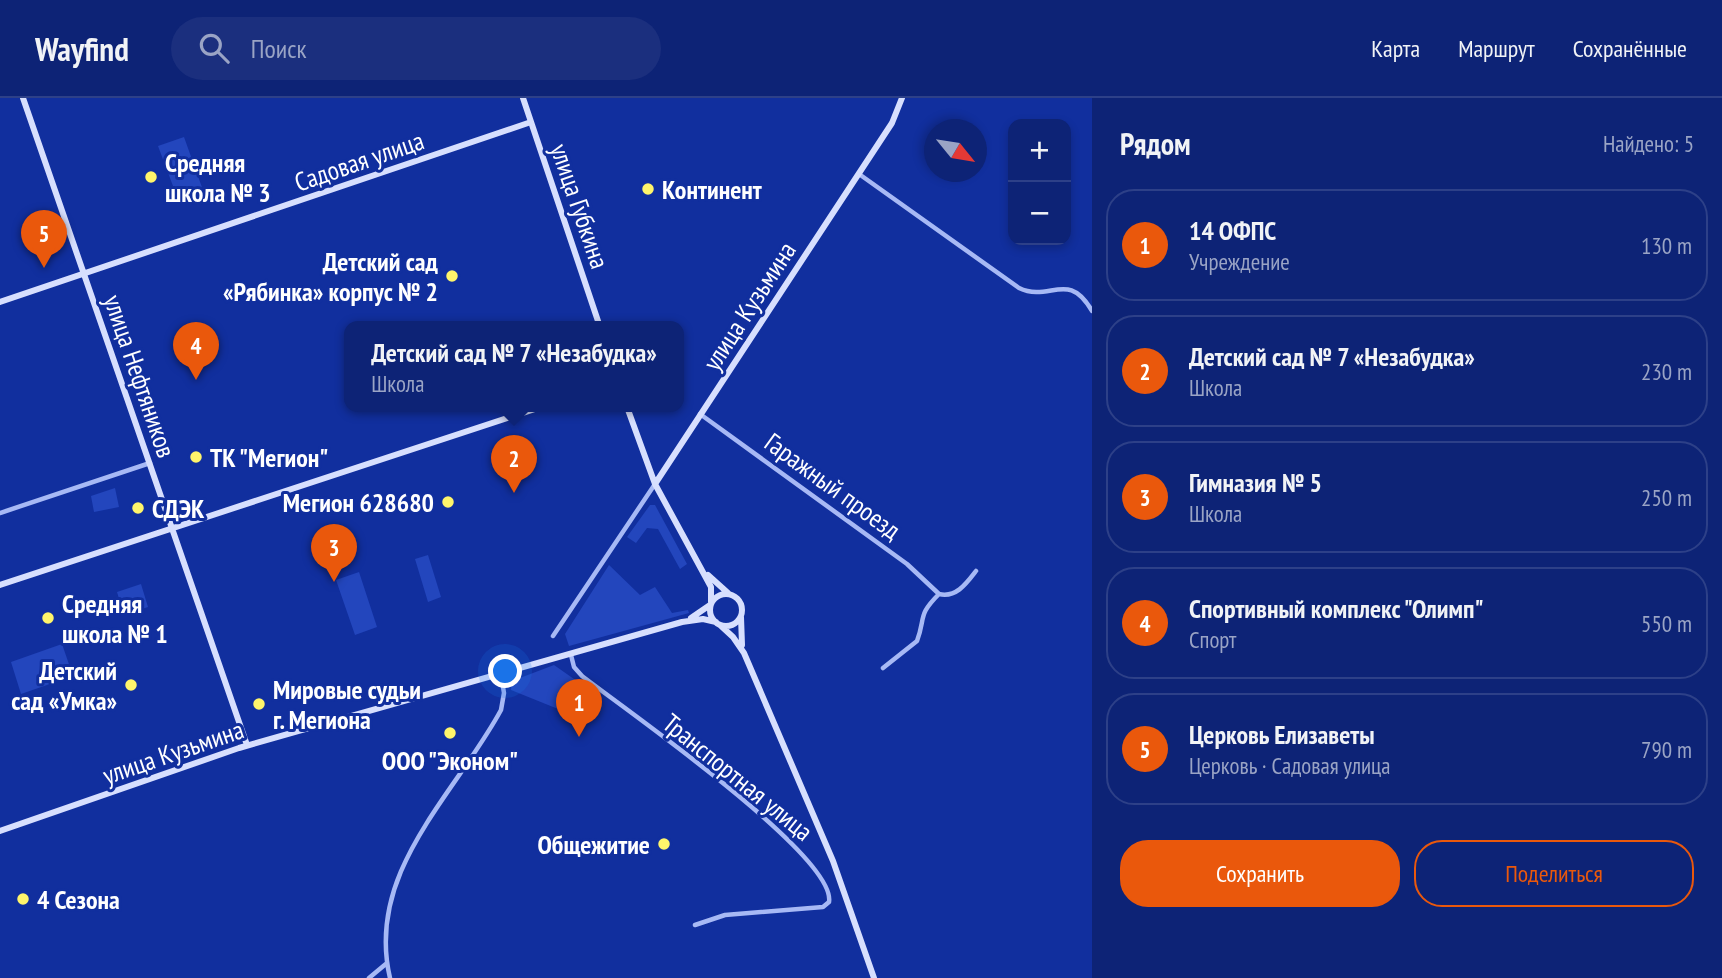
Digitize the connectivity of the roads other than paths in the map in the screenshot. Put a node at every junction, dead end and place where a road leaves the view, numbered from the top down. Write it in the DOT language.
graph roads {
  1 [pos="23,98"];
  2 [pos="523,98"];
  3 [pos="902,98"];
  4 [pos="531,122"];
  5 [pos="859,174"];
  6 [pos="84,274"];
  7 [pos="0,302"];
  8 [pos="1092,311"];
  9 [pos="598,321"];
  10 [pos="526,412"];
  11 [pos="629,412"];
  12 [pos="700,414"];
  13 [pos="150,463"];
  14 [pos="655,484"];
  15 [pos="0,513"];
  16 [pos="171,527"];
  17 [pos="702,568"];
  18 [pos="976,571"];
  19 [pos="0,585"];
  20 [pos="939,594"];
  21 [pos="732,595"];
  22 [pos="711,604"];
  23 [pos="741,611"];
  24 [pos="682,622"];
  25 [pos="718,624"];
  26 [pos="553,636"];
  27 [pos="744,653"];
  28 [pos="570,655"];
  29 [pos="883,668"];
  30 [pos="500,675"];
  31 [pos="247,745"];
  32 [pos="0,831"];
  33 [pos="695,925"];
  34 [pos="387,963"];
  35 [pos="369,978"];
  36 [pos="390,978"];
  37 [pos="874,978"];
  1 -- 6 [label="main road, улица Нефтяников"];
  2 -- 4 [label="main road, улица Губкина"];
  3 -- 5 [label="main road, улица Кузьмина"];
  4 -- 6 [label="main road, Садовая улица"];
  4 -- 9 [label="main road, улица Губкина"];
  5 -- 8 [label="street"];
  5 -- 12 [label="main road, улица Кузьмина"];
  6 -- 7 [label="main road, Садовая улица"];
  6 -- 13 [label="main road, улица Нефтяников"];
  10 -- 16 [label="main road"];
  11 -- 14 [label="main road"];
  12 -- 14 [label="main road, улица Кузьмина"];
  12 -- 20 [label="street, Гаражный проезд"];
  13 -- 15 [label="street"];
  13 -- 16 [label="main road, улица Нефтяников"];
  14 -- 17 [label="main road"];
  14 -- 26 [label="street, улица Кузьмина"];
  16 -- 19 [label="main road"];
  16 -- 31 [label="main road, улица Нефтяников"];
  17 -- 21 [label="main road"];
  17 -- 22 [label="main road"];
  18 -- 20 [label="street"];
  20 -- 29 [label="street"];
  21 -- 22 [label="main road"];
  21 -- 23 [label="main road"];
  22 -- 24 [label="main road"];
  22 -- 25 [label="main road"];
  23 -- 25 [label="main road"];
  23 -- 27 [label="main road"];
  24 -- 25 [label="main road"];
  24 -- 28 [label="main road, улица Кузьмина"];
  25 -- 27 [label="main road"];
  27 -- 37 [label="main road, Транспортная улица"];
  28 -- 30 [label="main road, улица Кузьмина"];
  28 -- 33 [label="street, Транспортная улица"];
  30 -- 31 [label="main road, улица Кузьмина"];
  30 -- 34 [label="street"];
  31 -- 32 [label="main road, улица Кузьмина"];
  34 -- 35 [label="street"];
  34 -- 36 [label="street"];
}
